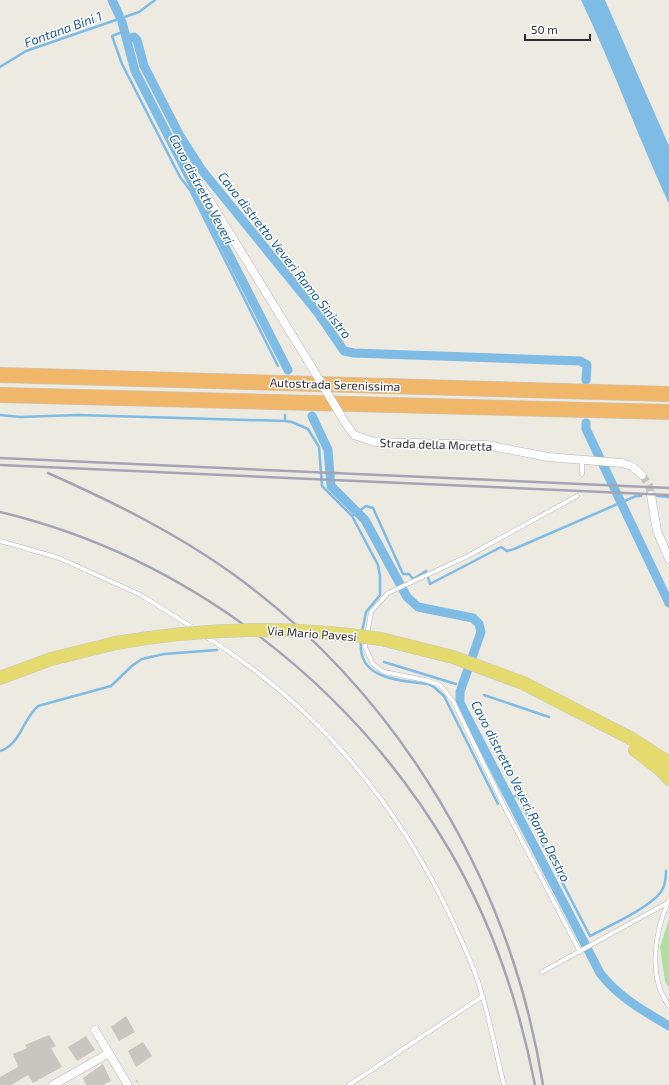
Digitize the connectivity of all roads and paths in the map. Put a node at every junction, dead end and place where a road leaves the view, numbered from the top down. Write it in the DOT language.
graph roads {
  1 [pos="199,183"];
  2 [pos="0,375"];
  3 [pos="669,394"];
  4 [pos="0,395"];
  5 [pos="669,412"];
  6 [pos="582,458"];
  7 [pos="582,474"];
  8 [pos="642,475"];
  9 [pos="651,495"];
  10 [pos="577,496"];
  11 [pos="0,541"];
  12 [pos="669,559"];
  13 [pos="0,678"];
  14 [pos="611,730"];
  15 [pos="669,763"];
  16 [pos="669,779"];
  17 [pos="668,901"];
  18 [pos="580,952"];
  19 [pos="542,972"];
  20 [pos="483,996"];
  21 [pos="669,1006"];
  22 [pos="95,1030"];
  23 [pos="109,1053"];
  24 [pos="53,1085"];
  25 [pos="128,1085"];
  26 [pos="349,1085"];
  27 [pos="504,1085"];
  1 -- 6 [label="street, Strada della Moretta, bridge"];
  2 -- 3 [label="highway, Autostrada Serenissima"];
  4 -- 5 [label="highway, Autostrada Serenissima"];
  6 -- 7 [label="lane"];
  6 -- 8 [label="street, Strada della Moretta"];
  9 -- 12 [label="street"];
  10 -- 18 [label="lane"];
  11 -- 20 [label="lane"];
  13 -- 14 [label="main road, Via Mario Pavesi, bridge"];
  14 -- 15 [label="main road"];
  14 -- 16 [label="main road"];
  17 -- 18 [label="lane"];
  17 -- 21 [label="lane"];
  18 -- 19 [label="lane"];
  20 -- 26 [label="lane"];
  20 -- 27 [label="lane"];
  22 -- 23 [label="street"];
  23 -- 24 [label="street"];
  23 -- 25 [label="street"];
}
